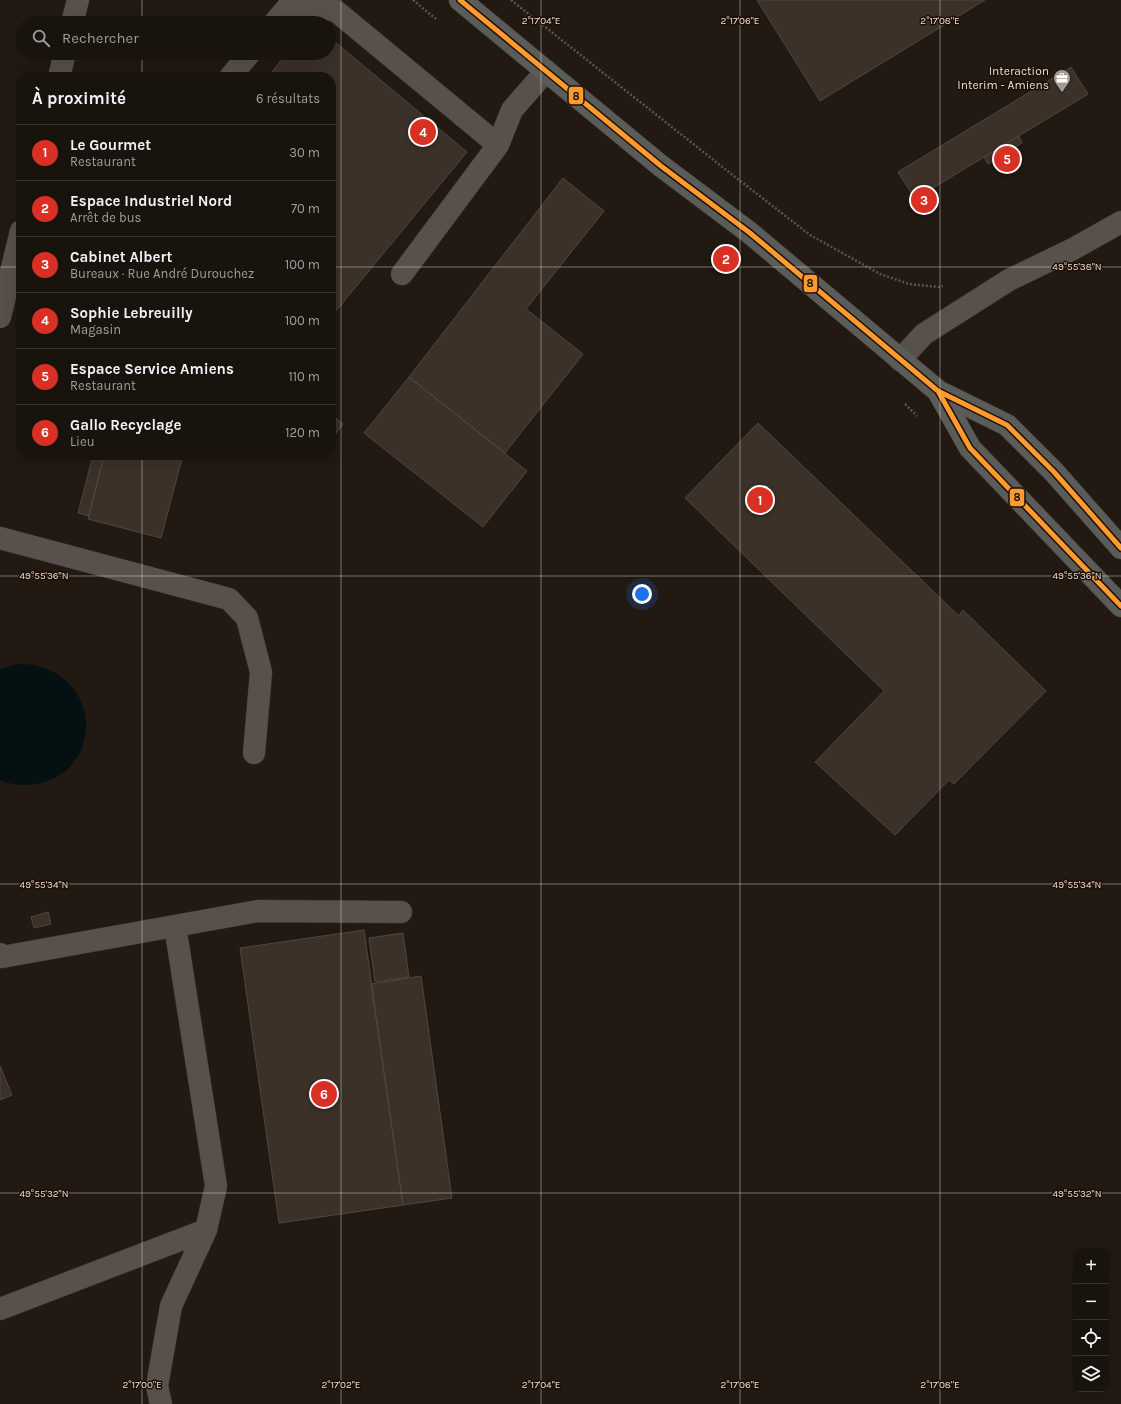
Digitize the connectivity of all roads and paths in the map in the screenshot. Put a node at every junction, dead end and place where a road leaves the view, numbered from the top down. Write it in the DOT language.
graph roads {
  1 [pos="78,0"];
  2 [pos="413,0"];
  3 [pos="460,0"];
  4 [pos="511,0"];
  5 [pos="74,16"];
  6 [pos="280,16"];
  7 [pos="439,21"];
  8 [pos="64,60"];
  9 [pos="244,60"];
  10 [pos="546,71"];
  11 [pos="63,72"];
  12 [pos="234,72"];
  13 [pos="498,145"];
  14 [pos="1121,222"];
  15 [pos="16,251"];
  16 [pos="402,274"];
  17 [pos="945,286"];
  18 [pos="0,317"];
  19 [pos="900,360"];
  20 [pos="938,391"];
  21 [pos="903,402"];
  22 [pos="919,418"];
  23 [pos="0,538"];
  24 [pos="1118,542"];
  25 [pos="1121,606"];
  26 [pos="254,753"];
  27 [pos="401,912"];
  28 [pos="175,926"];
  29 [pos="0,954"];
  30 [pos="206,1230"];
  31 [pos="0,1310"];
  32 [pos="161,1404"];
  1 -- 5 [label="street"];
  2 -- 7 [label="path"];
  3 -- 10 [label="main road"];
  4 -- 17 [label="path"];
  6 -- 13 [label="street"];
  8 -- 11 [label="street"];
  9 -- 12 [label="street"];
  10 -- 13 [label="street"];
  10 -- 19 [label="main road"];
  13 -- 16 [label="street"];
  14 -- 19 [label="street"];
  15 -- 18 [label="street"];
  19 -- 20 [label="main road"];
  20 -- 24 [label="main road"];
  20 -- 25 [label="main road"];
  21 -- 22 [label="path"];
  23 -- 26 [label="street"];
  27 -- 28 [label="street"];
  28 -- 29 [label="street"];
  28 -- 30 [label="street"];
  30 -- 31 [label="street"];
  30 -- 32 [label="street"];
}
